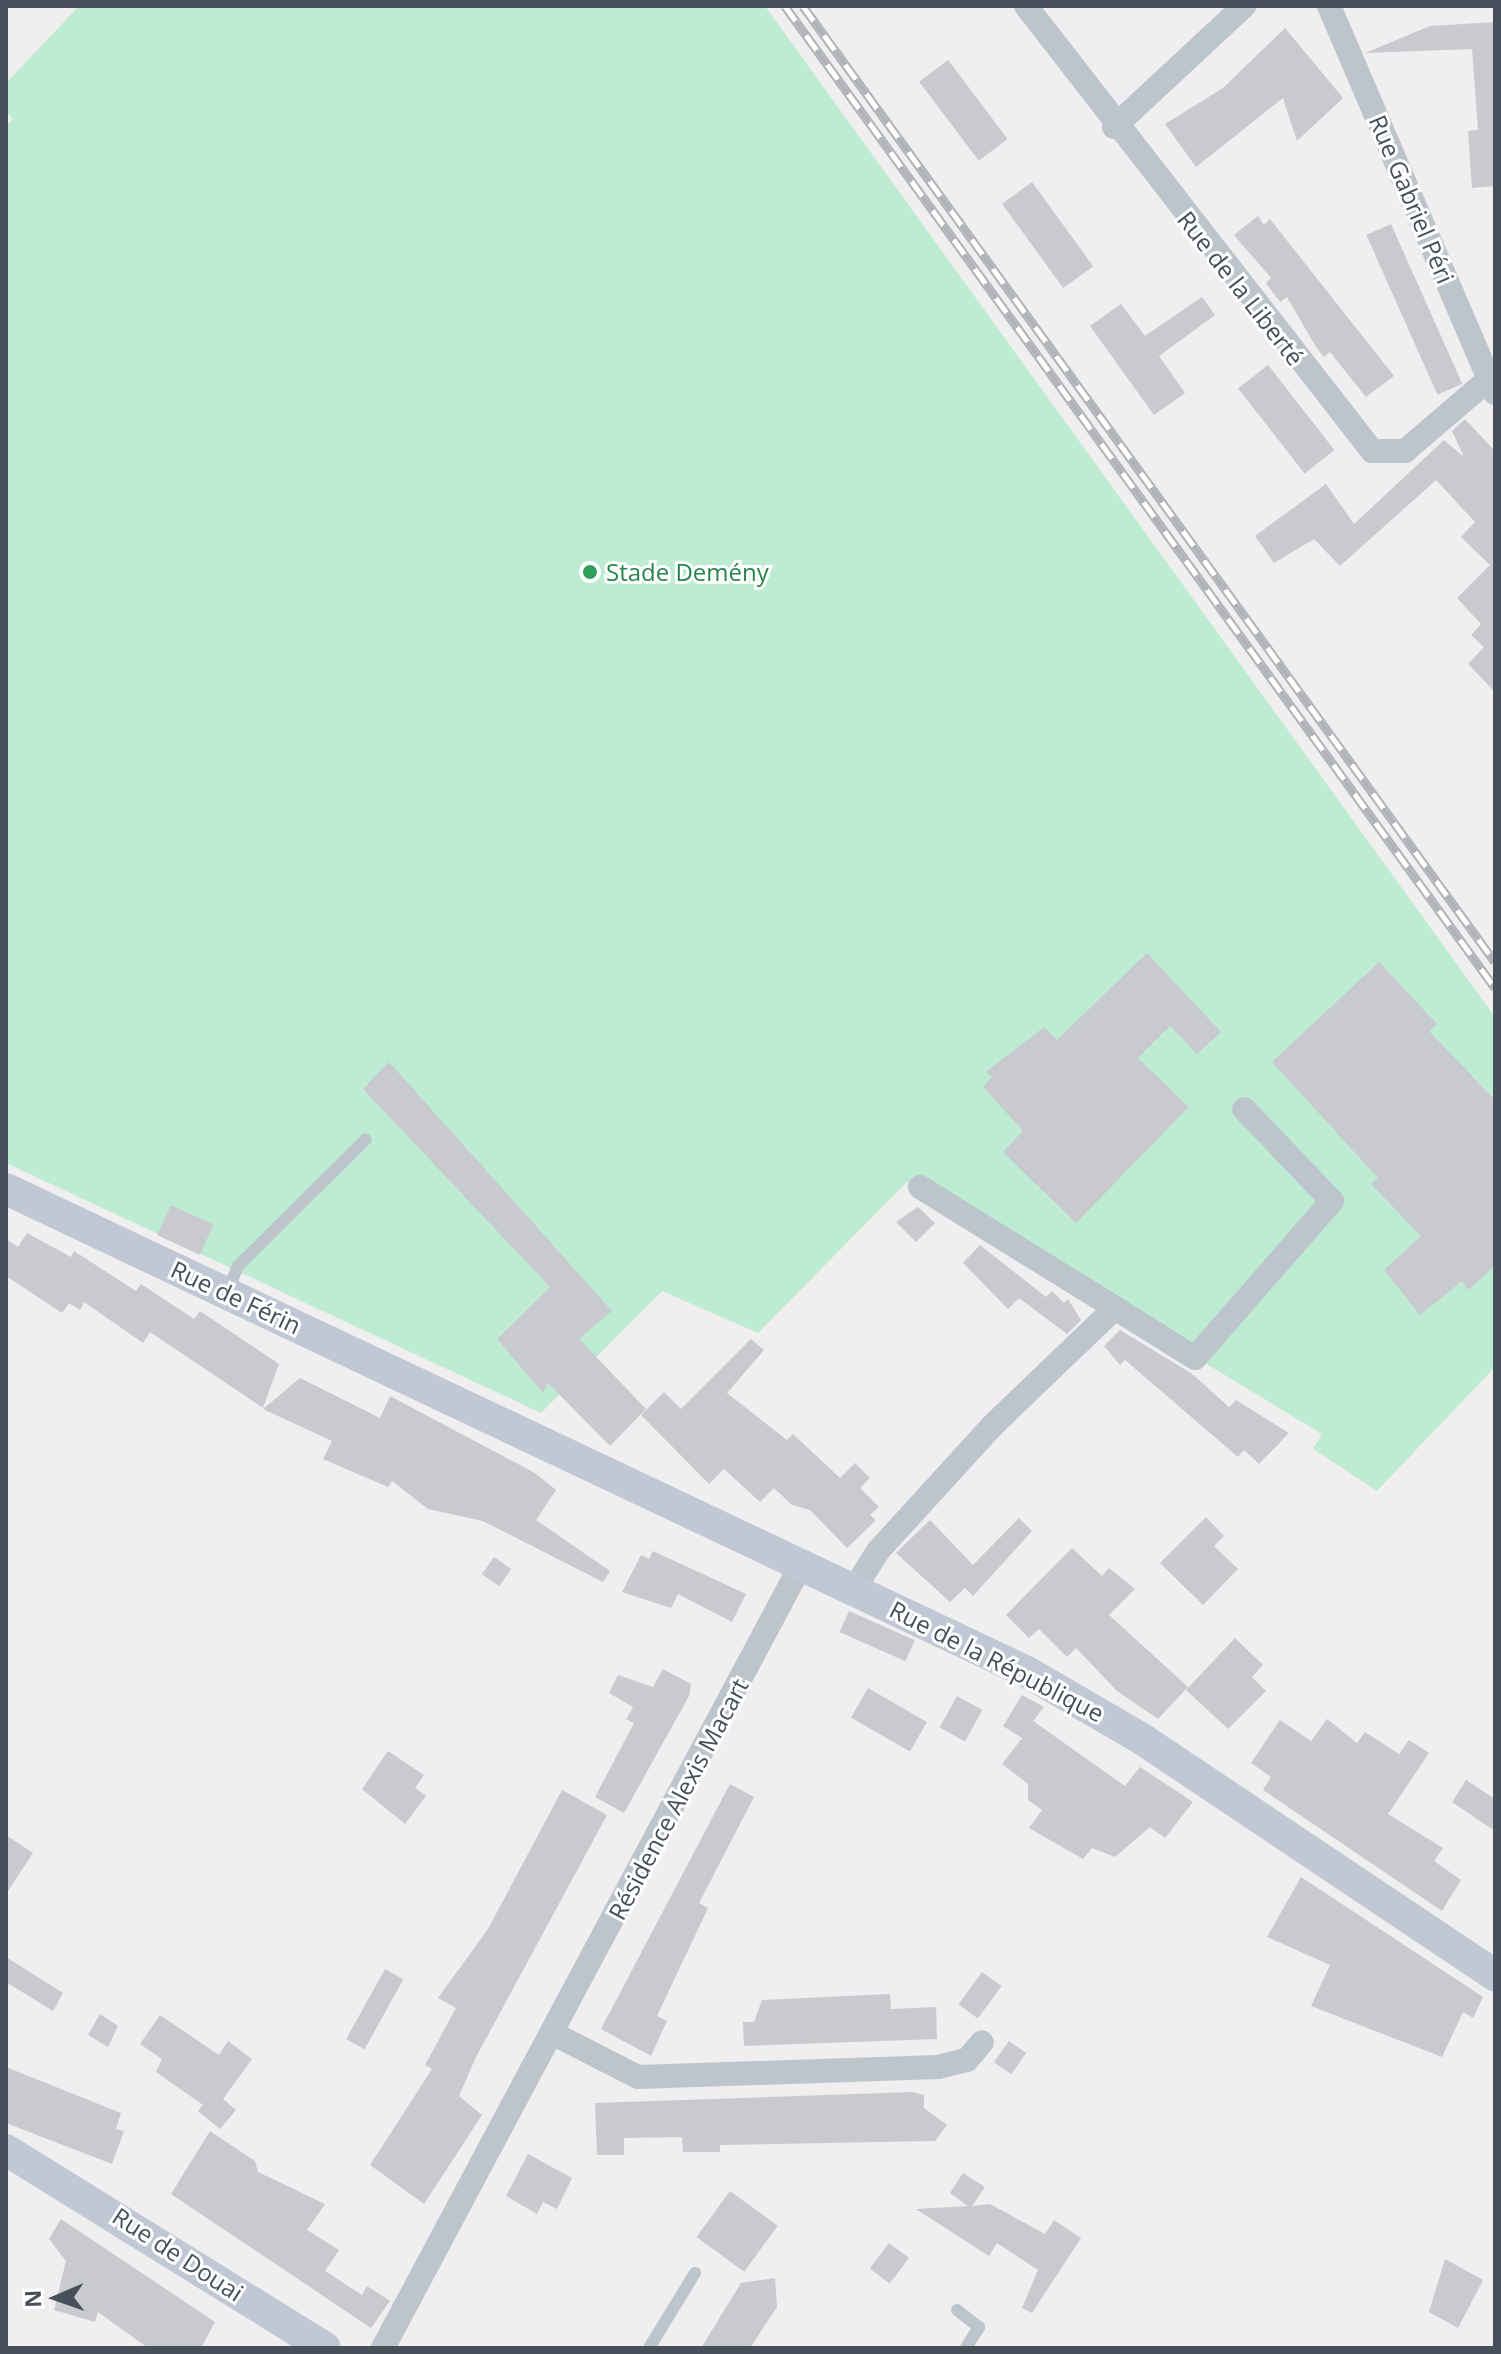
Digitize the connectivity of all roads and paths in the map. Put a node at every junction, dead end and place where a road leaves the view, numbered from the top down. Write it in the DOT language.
graph roads {
  1 [pos="1026,6"];
  2 [pos="1244,6"];
  3 [pos="1329,6"];
  4 [pos="1114,127"];
  5 [pos="1492,386"];
  6 [pos="1244,1109"];
  7 [pos="366,1139"];
  8 [pos="920,1187"];
  9 [pos="6,1189"];
  10 [pos="227,1293"];
  11 [pos="1115,1308"];
  12 [pos="466,1406"];
  13 [pos="802,1563"];
  14 [pos="854,1589"];
  15 [pos="1495,1975"];
  16 [pos="554,2034"];
  17 [pos="982,2042"];
  18 [pos="18,2156"];
  19 [pos="695,2273"];
  20 [pos="957,2310"];
  21 [pos="325,2348"];
  22 [pos="383,2348"];
  23 [pos="649,2348"];
  24 [pos="966,2348"];
  1 -- 4 [label="street, Rue de la Liberté"];
  2 -- 4 [label="street"];
  3 -- 5 [label="street, Rue Gabriel Péri"];
  4 -- 5 [label="street, Rue de la Liberté"];
  6 -- 11 [label="street"];
  7 -- 10 [label="lane"];
  8 -- 11 [label="street"];
  9 -- 10 [label="main road, Rue de Férin"];
  10 -- 12 [label="main road, Rue de Férin"];
  11 -- 14 [label="street"];
  12 -- 13 [label="main road, Rue de la République"];
  13 -- 14 [label="main road, Rue de la République"];
  13 -- 16 [label="street, Résidence Alexis Macart"];
  14 -- 15 [label="main road, Rue de la République"];
  16 -- 17 [label="street"];
  16 -- 22 [label="street, Résidence Alexis Macart"];
  18 -- 21 [label="main road, Rue de Douai"];
  19 -- 23 [label="lane"];
  20 -- 24 [label="lane"];
}
